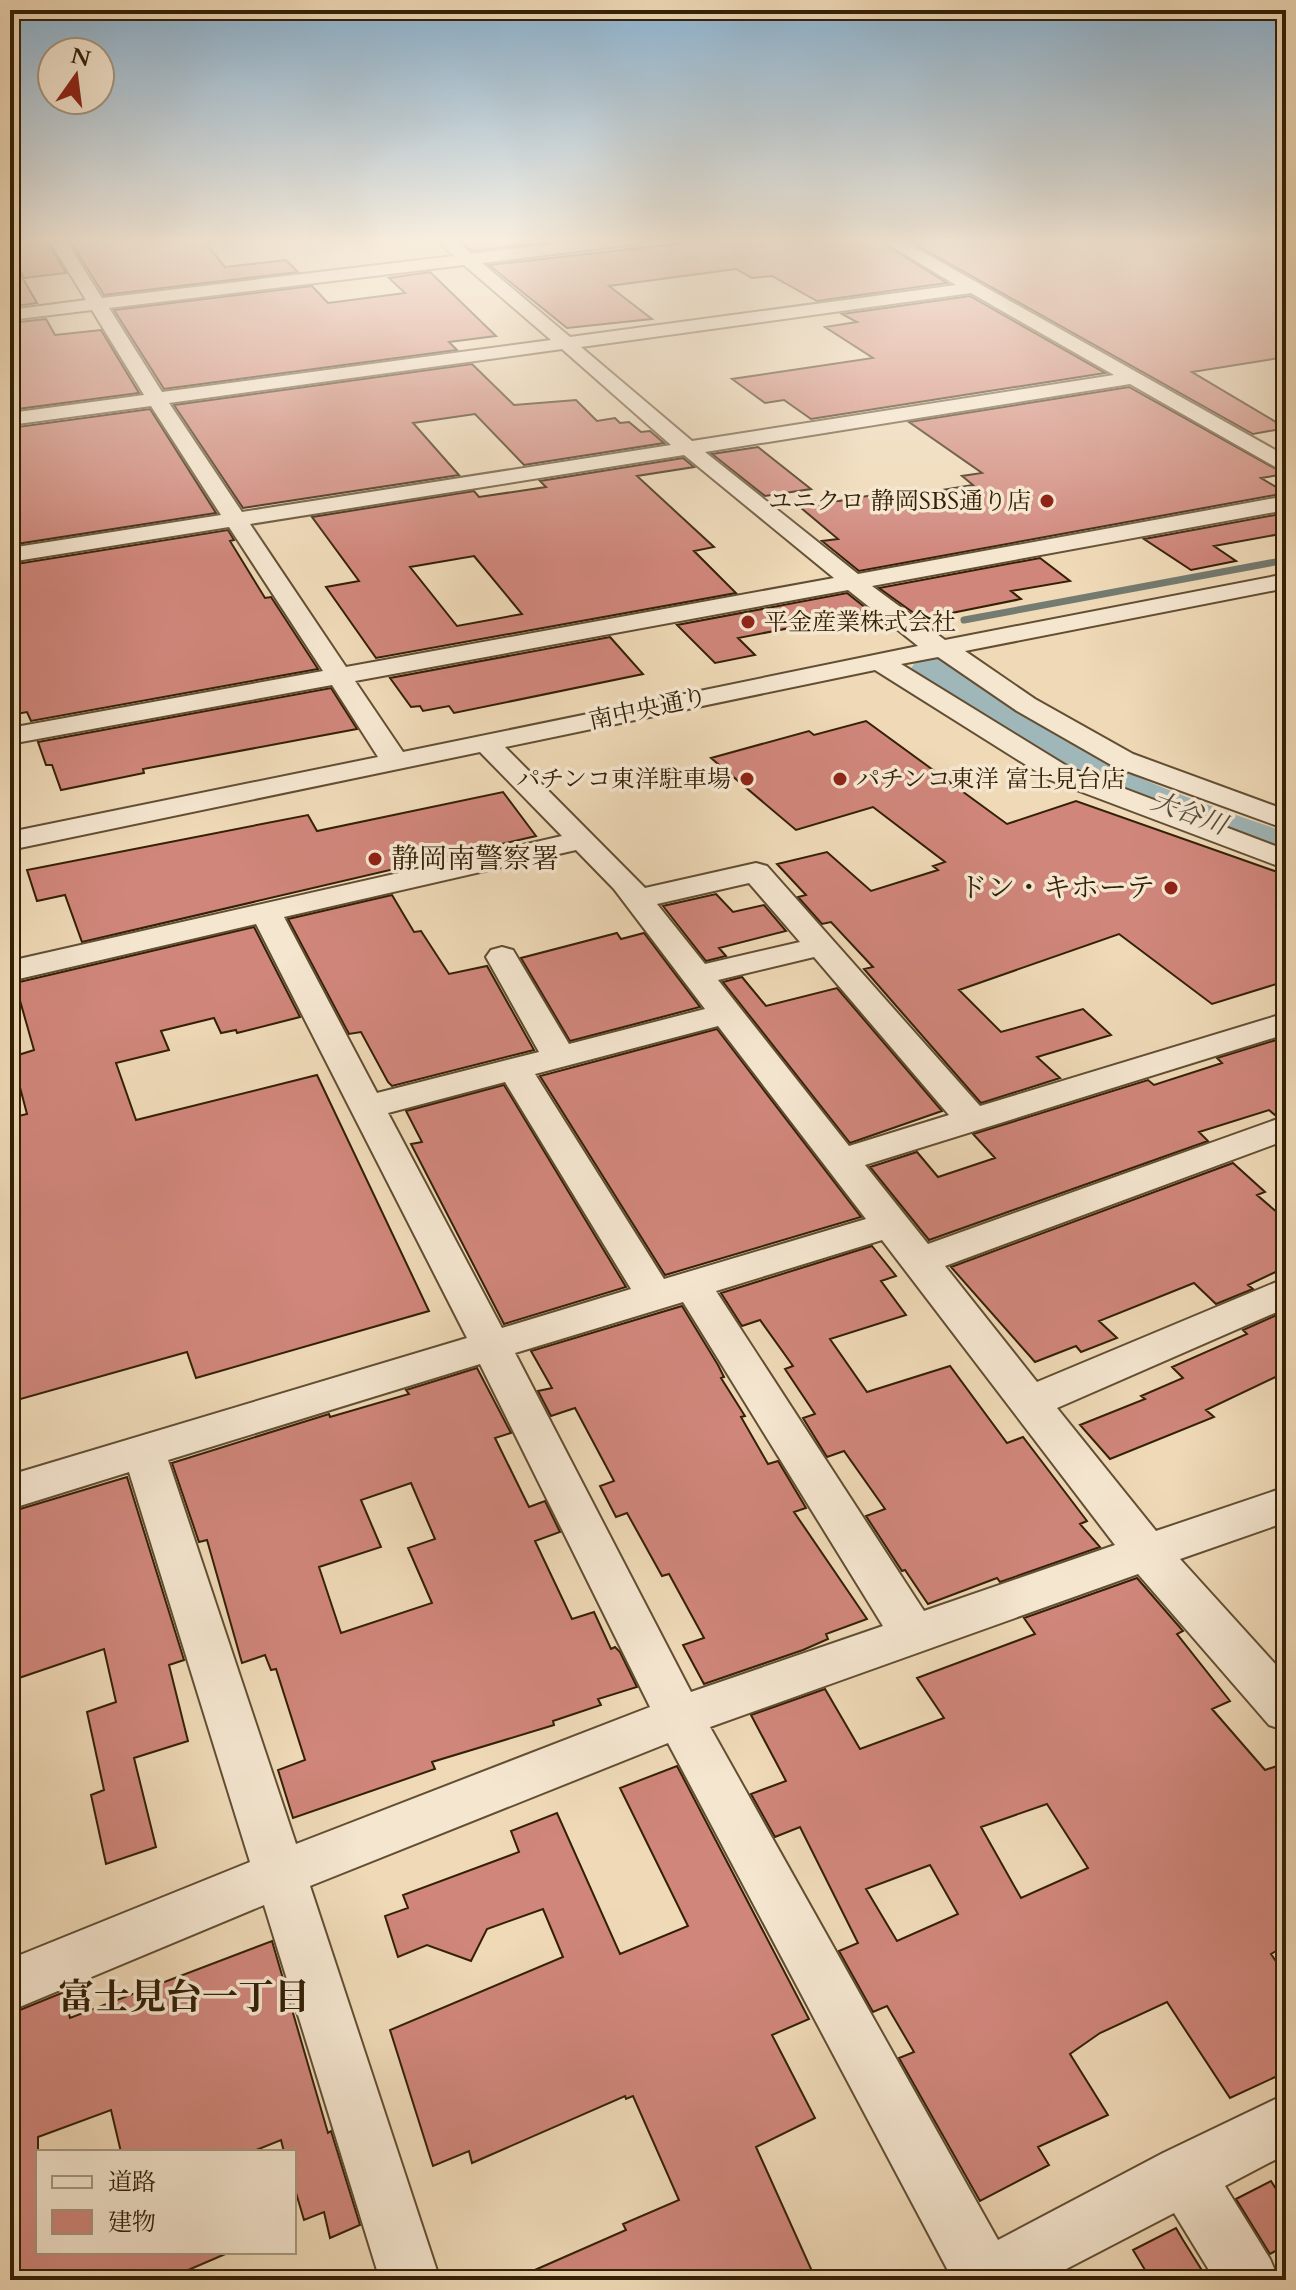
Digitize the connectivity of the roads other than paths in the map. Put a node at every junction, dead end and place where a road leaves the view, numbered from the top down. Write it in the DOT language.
graph roads {
  1 [pos="123,345"];
  2 [pos="551,345"];
  3 [pos="567,345"];
  4 [pos="1074,345"];
  5 [pos="1133,378"];
  6 [pos="156,399"];
  7 [pos="10,419"];
  8 [pos="689,449"];
  9 [pos="1286,465"];
  10 [pos="1286,503"];
  11 [pos="235,519"];
  12 [pos="10,555"];
  13 [pos="849,581"];
  14 [pos="1286,581"];
  15 [pos="939,649"];
  16 [pos="878,661"];
  17 [pos="339,676"];
  18 [pos="10,736"];
  19 [pos="485,742"];
  20 [pos="395,761"];
  21 [pos="1286,820"];
  22 [pos="581,840"];
  23 [pos="10,841"];
  24 [pos="1286,860"];
  25 [pos="637,899"];
  26 [pos="266,913"];
  27 [pos="822,946"];
  28 [pos="502,957"];
  29 [pos="10,971"];
  30 [pos="699,975"];
  31 [pos="728,1013"];
  32 [pos="1286,1023"];
  33 [pos="560,1058"];
  34 [pos="515,1070"];
  35 [pos="367,1107"];
  36 [pos="973,1120"];
  37 [pos="1286,1127"];
  38 [pos="843,1160"];
  39 [pos="893,1224"];
  40 [pos="921,1261"];
  41 [pos="673,1290"];
  42 [pos="1286,1292"];
  43 [pos="491,1345"];
  44 [pos="1031,1402"];
  45 [pos="144,1451"];
  46 [pos="10,1492"];
  47 [pos="1286,1504"];
  48 [pos="1146,1552"];
  49 [pos="914,1635"];
  50 [pos="1286,1710"];
  51 [pos="679,1717"];
  52 [pos="282,1873"];
  53 [pos="10,1985"];
  54 [pos="1286,2123"];
  55 [pos="1184,2174"];
  56 [pos="985,2279"];
  57 [pos="410,2280"];
  58 [pos="1249,2280"];
  1 -- 6 [label="street"];
  2 -- 6 [label="street"];
  3 -- 8 [label="street"];
  4 -- 5 [label="street"];
  5 -- 8 [label="street"];
  5 -- 9 [label="street"];
  6 -- 7 [label="street"];
  6 -- 11 [label="street"];
  8 -- 11 [label="street"];
  8 -- 13 [label="street"];
  10 -- 13 [label="street"];
  11 -- 12 [label="street"];
  11 -- 17 [label="street"];
  13 -- 15 [label="street"];
  13 -- 17 [label="street"];
  14 -- 15 [label="street, 南中央通り"];
  15 -- 16 [label="street, 南中央通り"];
  15 -- 21 [label="street"];
  16 -- 19 [label="street, 南中央通り"];
  16 -- 24 [label="street"];
  17 -- 18 [label="street"];
  17 -- 20 [label="street"];
  19 -- 20 [label="street, 南中央通り"];
  19 -- 22 [label="street"];
  20 -- 23 [label="street, 南中央通り"];
  22 -- 25 [label="street"];
  22 -- 26 [label="street"];
  25 -- 27 [label="street"];
  25 -- 30 [label="street"];
  26 -- 29 [label="street"];
  26 -- 35 [label="street"];
  27 -- 30 [label="street"];
  27 -- 36 [label="street"];
  28 -- 33 [label="street"];
  30 -- 31 [label="street"];
  31 -- 33 [label="street"];
  31 -- 38 [label="street"];
  32 -- 36 [label="street"];
  33 -- 34 [label="street"];
  34 -- 35 [label="street"];
  34 -- 41 [label="street"];
  35 -- 43 [label="street"];
  36 -- 38 [label="street"];
  37 -- 40 [label="street"];
  38 -- 39 [label="street"];
  39 -- 40 [label="street"];
  39 -- 41 [label="street"];
  40 -- 44 [label="street"];
  41 -- 43 [label="street"];
  41 -- 49 [label="street"];
  42 -- 44 [label="street"];
  43 -- 45 [label="street"];
  43 -- 51 [label="street"];
  44 -- 48 [label="street"];
  45 -- 46 [label="street"];
  45 -- 52 [label="street"];
  47 -- 48 [label="street"];
  48 -- 49 [label="street"];
  48 -- 50 [label="street"];
  49 -- 51 [label="street"];
  51 -- 52 [label="street"];
  51 -- 56 [label="street"];
  52 -- 53 [label="street"];
  52 -- 57 [label="street"];
  54 -- 55 [label="street"];
  55 -- 56 [label="street"];
  55 -- 58 [label="street"];
}
